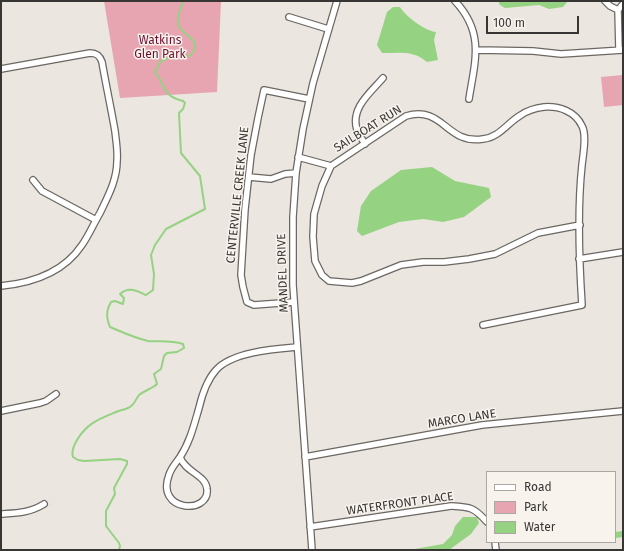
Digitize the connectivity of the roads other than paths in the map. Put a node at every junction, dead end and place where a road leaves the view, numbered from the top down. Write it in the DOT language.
graph roads {
  1 [pos="337,1"];
  2 [pos="456,1"];
  3 [pos="605,1"];
  4 [pos="623,4"];
  5 [pos="618,10"];
  6 [pos="289,17"];
  7 [pos="328,29"];
  8 [pos="477,50"];
  9 [pos="621,50"];
  10 [pos="1,69"];
  11 [pos="383,78"];
  12 [pos="310,99"];
  13 [pos="469,99"];
  14 [pos="365,144"];
  15 [pos="298,157"];
  16 [pos="331,166"];
  17 [pos="296,173"];
  18 [pos="249,177"];
  19 [pos="32,180"];
  20 [pos="96,220"];
  21 [pos="580,225"];
  22 [pos="623,252"];
  23 [pos="579,259"];
  24 [pos="1,286"];
  25 [pos="294,302"];
  26 [pos="483,326"];
  27 [pos="297,347"];
  28 [pos="56,394"];
  29 [pos="1,411"];
  30 [pos="623,411"];
  31 [pos="180,457"];
  32 [pos="305,457"];
  33 [pos="44,504"];
  34 [pos="1,514"];
  35 [pos="486,521"];
  36 [pos="310,527"];
  37 [pos="312,550"];
  1 -- 7 [label="street, MANDEL DRIVE"];
  2 -- 8 [label="street"];
  3 -- 5 [label="street"];
  4 -- 5 [label="street"];
  5 -- 9 [label="street"];
  6 -- 7 [label="street"];
  7 -- 12 [label="street, MANDEL DRIVE"];
  8 -- 9 [label="street"];
  8 -- 13 [label="street"];
  10 -- 20 [label="street"];
  11 -- 14 [label="street"];
  12 -- 15 [label="street, MANDEL DRIVE"];
  12 -- 18 [label="street, CENTERVILLE CREEK LANE"];
  14 -- 16 [label="street, SAILBOAT RUN"];
  14 -- 21 [label="street, SAILBOAT RUN"];
  15 -- 16 [label="street"];
  15 -- 17 [label="street, MANDEL DRIVE"];
  16 -- 21 [label="street, SAILBOAT RUN"];
  17 -- 18 [label="street"];
  17 -- 25 [label="street, MANDEL DRIVE"];
  18 -- 25 [label="street, CENTERVILLE CREEK LANE"];
  19 -- 20 [label="street"];
  20 -- 24 [label="street"];
  21 -- 23 [label="street, SAILBOAT RUN"];
  22 -- 23 [label="street"];
  23 -- 26 [label="street, SAILBOAT RUN"];
  25 -- 27 [label="street, MANDEL DRIVE"];
  27 -- 31 [label="street"];
  27 -- 32 [label="street, MANDEL DRIVE"];
  28 -- 29 [label="street"];
  30 -- 32 [label="street, MARCO LANE"];
  31 -- 31 [label="street"];
  32 -- 36 [label="street, MANDEL DRIVE"];
  33 -- 34 [label="street"];
  35 -- 36 [label="street, WATERFRONT PLACE"];
  36 -- 37 [label="street, MANDEL DRIVE"];
}
